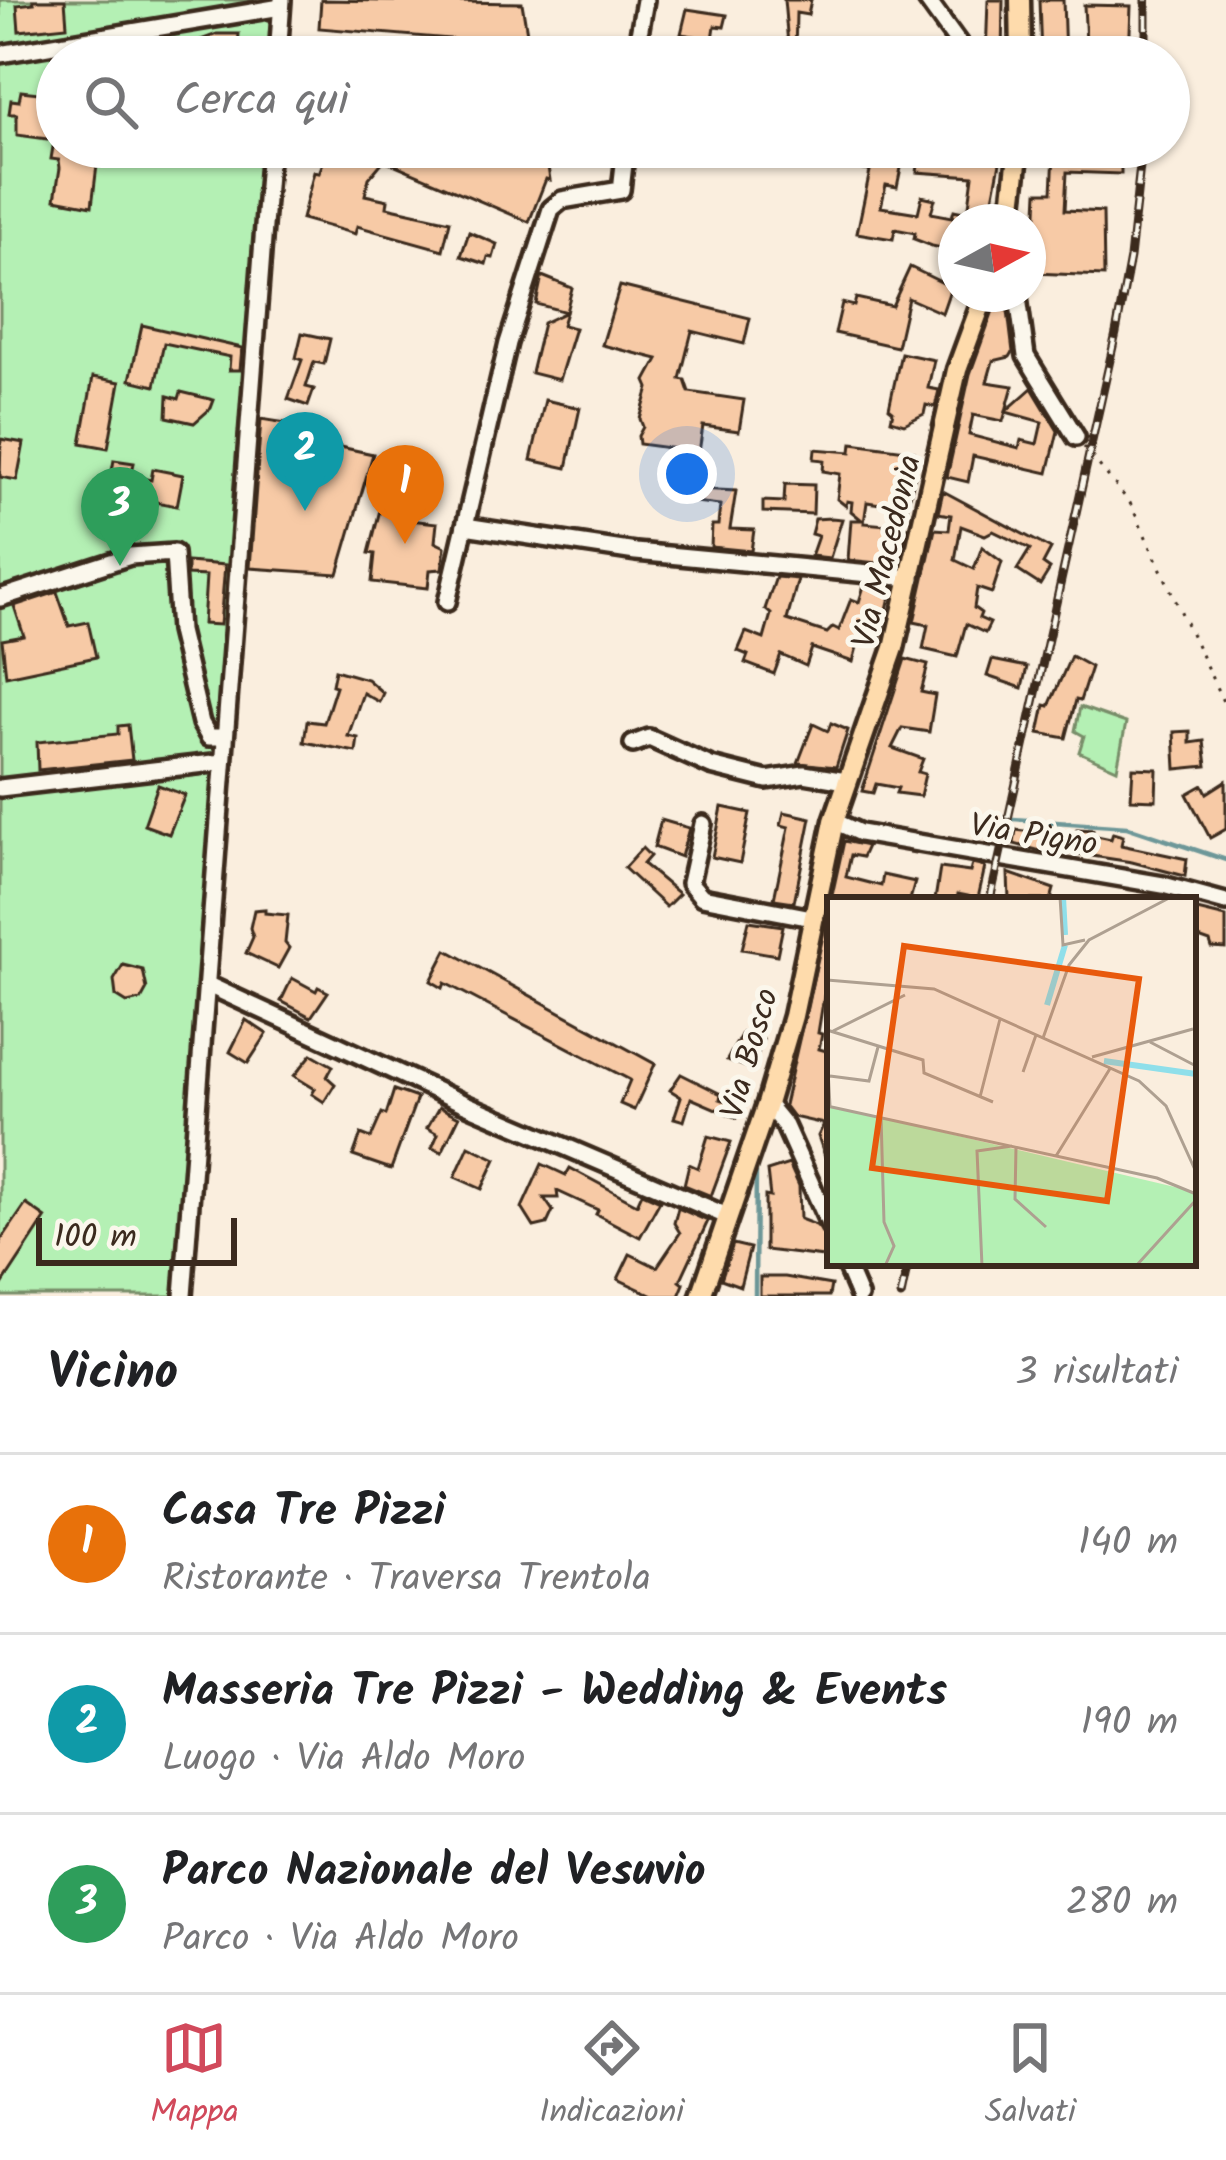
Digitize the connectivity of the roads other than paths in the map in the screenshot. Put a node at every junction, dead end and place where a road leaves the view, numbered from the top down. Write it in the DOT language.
graph roads {
  1 [pos="645,0"];
  2 [pos="927,0"];
  3 [pos="1020,0"];
  4 [pos="282,3"];
  5 [pos="100,36"];
  6 [pos="280,36"];
  7 [pos="639,36"];
  8 [pos="953,36"];
  9 [pos="1021,36"];
  10 [pos="36,47"];
  11 [pos="0,54"];
  12 [pos="269,168"];
  13 [pos="623,168"];
  14 [pos="1016,168"];
  15 [pos="1012,204"];
  16 [pos="978,312"];
  17 [pos="1020,312"];
  18 [pos="1076,437"];
  19 [pos="466,526"];
  20 [pos="912,578"];
  21 [pos="0,598"];
  22 [pos="446,602"];
  23 [pos="224,737"];
  24 [pos="633,744"];
  25 [pos="222,762"];
  26 [pos="846,781"];
  27 [pos="0,788"];
  28 [pos="834,821"];
  29 [pos="703,824"];
  30 [pos="1226,902"];
  31 [pos="812,918"];
  32 [pos="208,985"];
  33 [pos="767,1104"];
  34 [pos="727,1216"];
  35 [pos="827,1219"];
  36 [pos="846,1266"];
  37 [pos="182,1296"];
  38 [pos="701,1296"];
  39 [pos="859,1296"];
  1 -- 7 [label="street"];
  2 -- 8 [label="street"];
  3 -- 9 [label="main road"];
  4 -- 5 [label="street"];
  4 -- 6 [label="street"];
  10 -- 11 [label="street"];
  12 -- 23 [label="street"];
  13 -- 19 [label="street"];
  14 -- 15 [label="main road"];
  16 -- 20 [label="main road, Via Macedonia"];
  17 -- 18 [label="street"];
  19 -- 20 [label="street"];
  19 -- 22 [label="street"];
  20 -- 26 [label="main road, Via Macedonia"];
  21 -- 23 [label="street"];
  23 -- 25 [label="street"];
  24 -- 26 [label="street"];
  25 -- 27 [label="street"];
  25 -- 32 [label="street"];
  26 -- 28 [label="main road, Via Macedonia"];
  28 -- 30 [label="street, Via Pigno"];
  28 -- 31 [label="main road, Via Bosco"];
  29 -- 31 [label="street"];
  31 -- 33 [label="main road, Via Bosco"];
  32 -- 34 [label="street"];
  32 -- 37 [label="street"];
  33 -- 34 [label="main road, Via Bosco"];
  33 -- 35 [label="street"];
  34 -- 38 [label="main road, Via Bosco"];
  36 -- 39 [label="street"];
}
